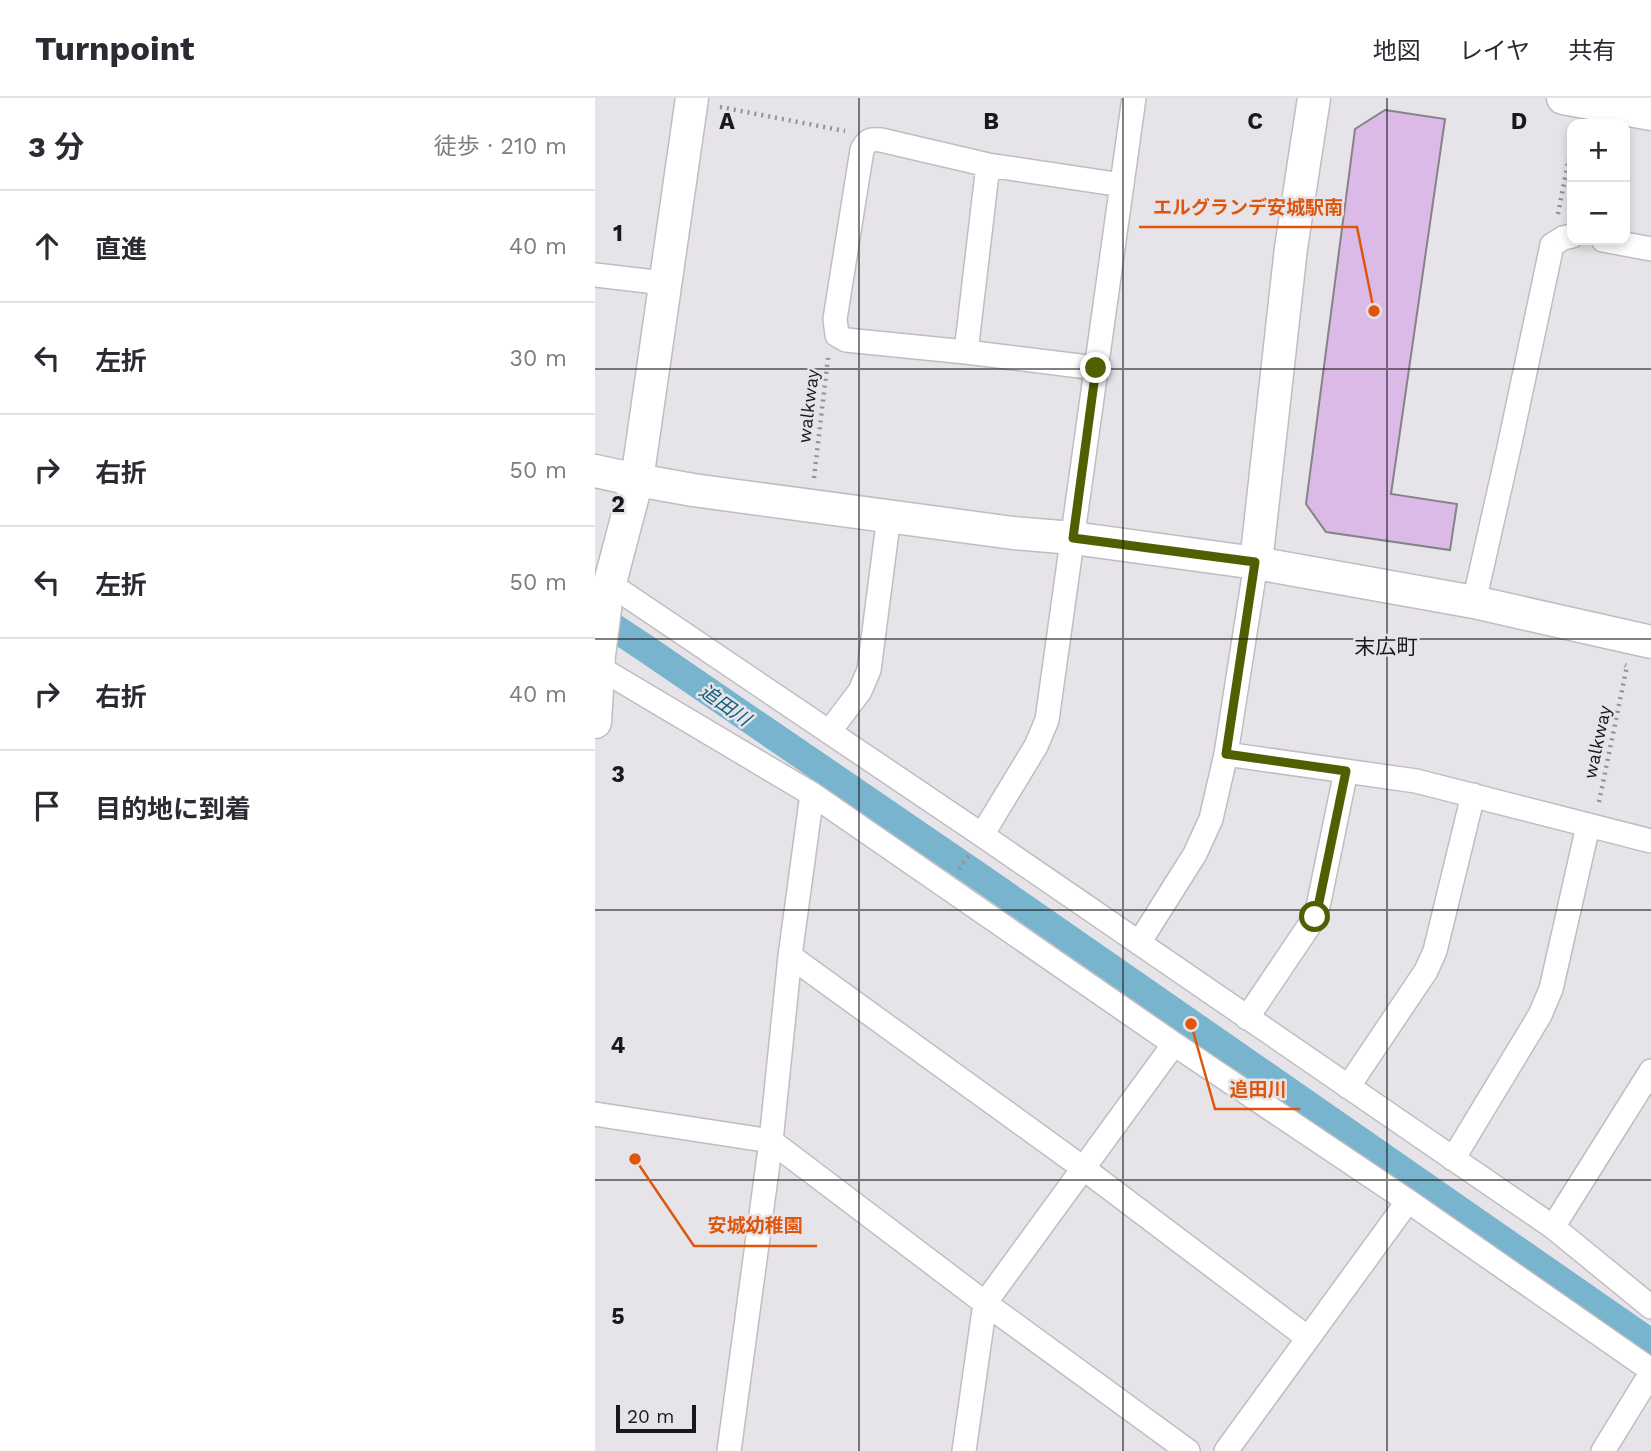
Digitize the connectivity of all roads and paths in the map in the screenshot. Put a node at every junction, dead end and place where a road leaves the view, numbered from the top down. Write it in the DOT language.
graph roads {
  1 [pos="1134,98"];
  2 [pos="1314,98"];
  3 [pos="1563,98"];
  4 [pos="702,102"];
  5 [pos="1639,108"];
  6 [pos="867,141"];
  7 [pos="988,164"];
  8 [pos="1568,182"];
  9 [pos="1122,185"];
  10 [pos="1562,240"];
  11 [pos="1630,245"];
  12 [pos="1651,249"];
  13 [pos="595,275"];
  14 [pos="664,283"];
  15 [pos="837,335"];
  16 [pos="966,352"];
  17 [pos="1096,368"];
  18 [pos="595,471"];
  19 [pos="637,480"];
  20 [pos="813,482"];
  21 [pos="889,516"];
  22 [pos="1073,538"];
  23 [pos="1255,562"];
  24 [pos="608,589"];
  25 [pos="1474,601"];
  26 [pos="1651,642"];
  27 [pos="598,661"];
  28 [pos="1624,665"];
  29 [pos="595,722"];
  30 [pos="829,732"];
  31 [pos="1226,754"];
  32 [pos="1346,771"];
  33 [pos="812,794"];
  34 [pos="1473,795"];
  35 [pos="1591,827"];
  36 [pos="982,835"];
  37 [pos="1651,841"];
  38 [pos="955,876"];
  39 [pos="1139,943"];
  40 [pos="790,956"];
  41 [pos="1247,1018"];
  42 [pos="1174,1044"];
  43 [pos="1651,1071"];
  44 [pos="1348,1087"];
  45 [pos="595,1114"];
  46 [pos="771,1141"];
  47 [pos="1453,1159"];
  48 [pos="1083,1168"];
  49 [pos="1408,1201"];
  50 [pos="1553,1227"];
  51 [pos="985,1303"];
  52 [pos="1651,1307"];
  53 [pos="1308,1338"];
  54 [pos="1651,1371"];
  55 [pos="729,1451"];
  56 [pos="964,1451"];
  57 [pos="1188,1451"];
  58 [pos="1226,1451"];
  59 [pos="1603,1451"];
  1 -- 9 [label="street"];
  2 -- 23 [label="street"];
  3 -- 5 [label="street"];
  4 -- 6 [label="path"];
  4 -- 14 [label="street"];
  6 -- 7 [label="street"];
  6 -- 15 [label="street"];
  7 -- 9 [label="street"];
  7 -- 16 [label="street"];
  8 -- 10 [label="path"];
  9 -- 17 [label="street"];
  10 -- 25 [label="street"];
  11 -- 12 [label="street"];
  13 -- 14 [label="street"];
  14 -- 19 [label="street"];
  15 -- 16 [label="street"];
  15 -- 20 [label="path, walkway"];
  16 -- 17 [label="street"];
  17 -- 22 [label="street"];
  18 -- 19 [label="street"];
  19 -- 21 [label="street"];
  19 -- 24 [label="street"];
  21 -- 22 [label="street"];
  21 -- 30 [label="street"];
  22 -- 23 [label="street"];
  22 -- 36 [label="street"];
  23 -- 25 [label="street"];
  23 -- 31 [label="street"];
  24 -- 27 [label="street"];
  24 -- 30 [label="street"];
  25 -- 26 [label="street"];
  27 -- 29 [label="street"];
  27 -- 33 [label="street"];
  28 -- 35 [label="path, walkway"];
  30 -- 36 [label="street"];
  31 -- 32 [label="street"];
  31 -- 39 [label="street"];
  32 -- 34 [label="street"];
  32 -- 41 [label="street"];
  33 -- 40 [label="street"];
  33 -- 42 [label="street"];
  34 -- 35 [label="street"];
  34 -- 44 [label="street"];
  35 -- 37 [label="street"];
  35 -- 47 [label="street"];
  36 -- 38 [label="path"];
  36 -- 39 [label="street"];
  39 -- 41 [label="street"];
  40 -- 46 [label="street"];
  40 -- 48 [label="street"];
  41 -- 44 [label="street"];
  42 -- 48 [label="street"];
  42 -- 49 [label="street"];
  43 -- 50 [label="street"];
  44 -- 47 [label="street"];
  45 -- 46 [label="street"];
  46 -- 51 [label="street"];
  46 -- 55 [label="street"];
  47 -- 50 [label="street"];
  48 -- 51 [label="street"];
  48 -- 53 [label="street"];
  49 -- 53 [label="street"];
  49 -- 54 [label="street"];
  50 -- 52 [label="street"];
  51 -- 56 [label="street"];
  51 -- 57 [label="street"];
  53 -- 58 [label="street"];
  54 -- 59 [label="street"];
}
